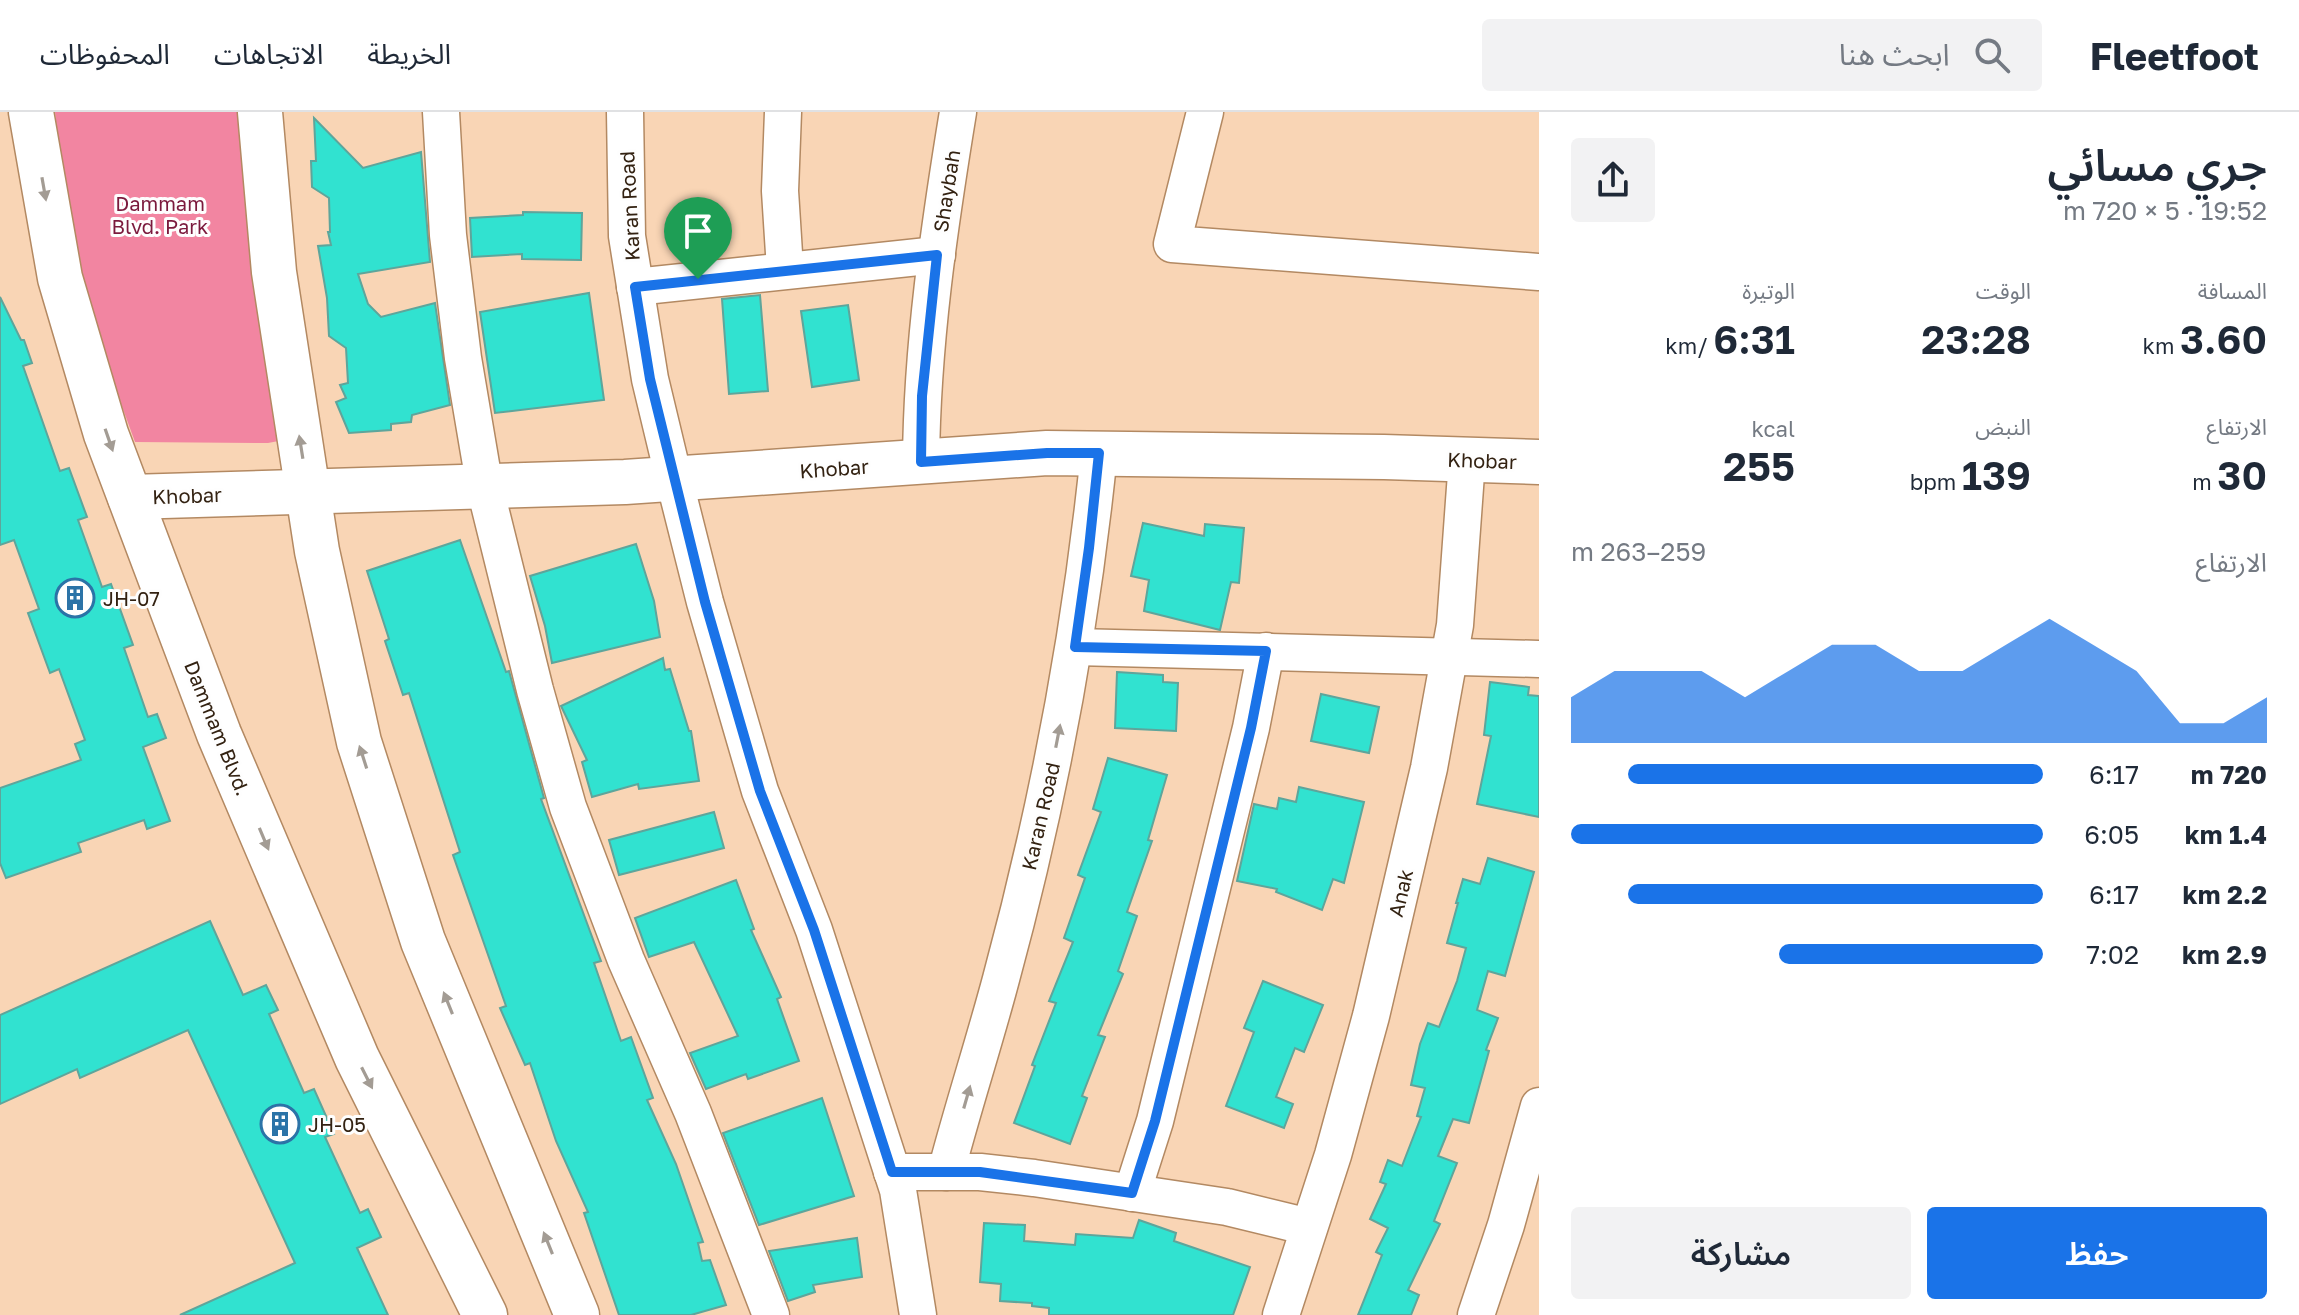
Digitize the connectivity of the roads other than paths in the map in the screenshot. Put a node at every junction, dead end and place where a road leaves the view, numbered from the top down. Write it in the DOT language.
graph roads {
  1 [pos="31,112"];
  2 [pos="260,112"];
  3 [pos="441,112"];
  4 [pos="625,112"];
  5 [pos="783,112"];
  6 [pos="958,112"];
  7 [pos="1205,112"];
  8 [pos="937,255"];
  9 [pos="785,269"];
  10 [pos="1539,272"];
  11 [pos="635,287"];
  12 [pos="1099,453"];
  13 [pos="1467,460"];
  14 [pos="921,462"];
  15 [pos="1539,462"];
  16 [pos="674,479"];
  17 [pos="485,488"];
  18 [pos="308,492"];
  19 [pos="130,497"];
  20 [pos="1075,647"];
  21 [pos="1266,651"];
  22 [pos="1449,655"];
  23 [pos="1539,659"];
  24 [pos="1539,1106"];
  25 [pos="892,1172"];
  26 [pos="946,1172"];
  27 [pos="1132,1193"];
  28 [pos="1309,1227"];
  29 [pos="485,1315"];
  30 [pos="577,1315"];
  31 [pos="771,1315"];
  32 [pos="918,1315"];
  33 [pos="1281,1315"];
  34 [pos="1476,1315"];
  1 -- 19 [label="main road, Dammam Blvd., one-way"];
  18 -- 2 [label="main road, one-way"];
  3 -- 17 [label="street"];
  4 -- 11 [label="street, Karan Road"];
  5 -- 9 [label="street"];
  6 -- 8 [label="street, Shaybah"];
  7 -- 10 [label="street"];
  8 -- 9 [label="street"];
  8 -- 14 [label="street, Shaybah"];
  9 -- 11 [label="street"];
  11 -- 16 [label="street, Karan Road"];
  12 -- 13 [label="main road, Khobar"];
  12 -- 14 [label="main road, Khobar"];
  12 -- 20 [label="street, Karan Road"];
  13 -- 15 [label="main road, Khobar"];
  13 -- 22 [label="street, Anak"];
  14 -- 16 [label="main road, Khobar"];
  16 -- 17 [label="main road, Khobar"];
  16 -- 25 [label="street, Karan Road"];
  17 -- 18 [label="main road, Khobar"];
  17 -- 31 [label="street"];
  18 -- 19 [label="main road, Khobar"];
  30 -- 18 [label="main road, one-way"];
  19 -- 29 [label="main road, Dammam Blvd., one-way"];
  20 -- 21 [label="street"];
  26 -- 20 [label="street, Karan Road, one-way"];
  21 -- 22 [label="street"];
  21 -- 27 [label="street"];
  22 -- 23 [label="street"];
  22 -- 28 [label="street, Anak"];
  24 -- 34 [label="street"];
  25 -- 26 [label="street"];
  25 -- 32 [label="street, Karan Road"];
  26 -- 27 [label="street"];
  27 -- 28 [label="street"];
  28 -- 33 [label="street, Anak"];
}
